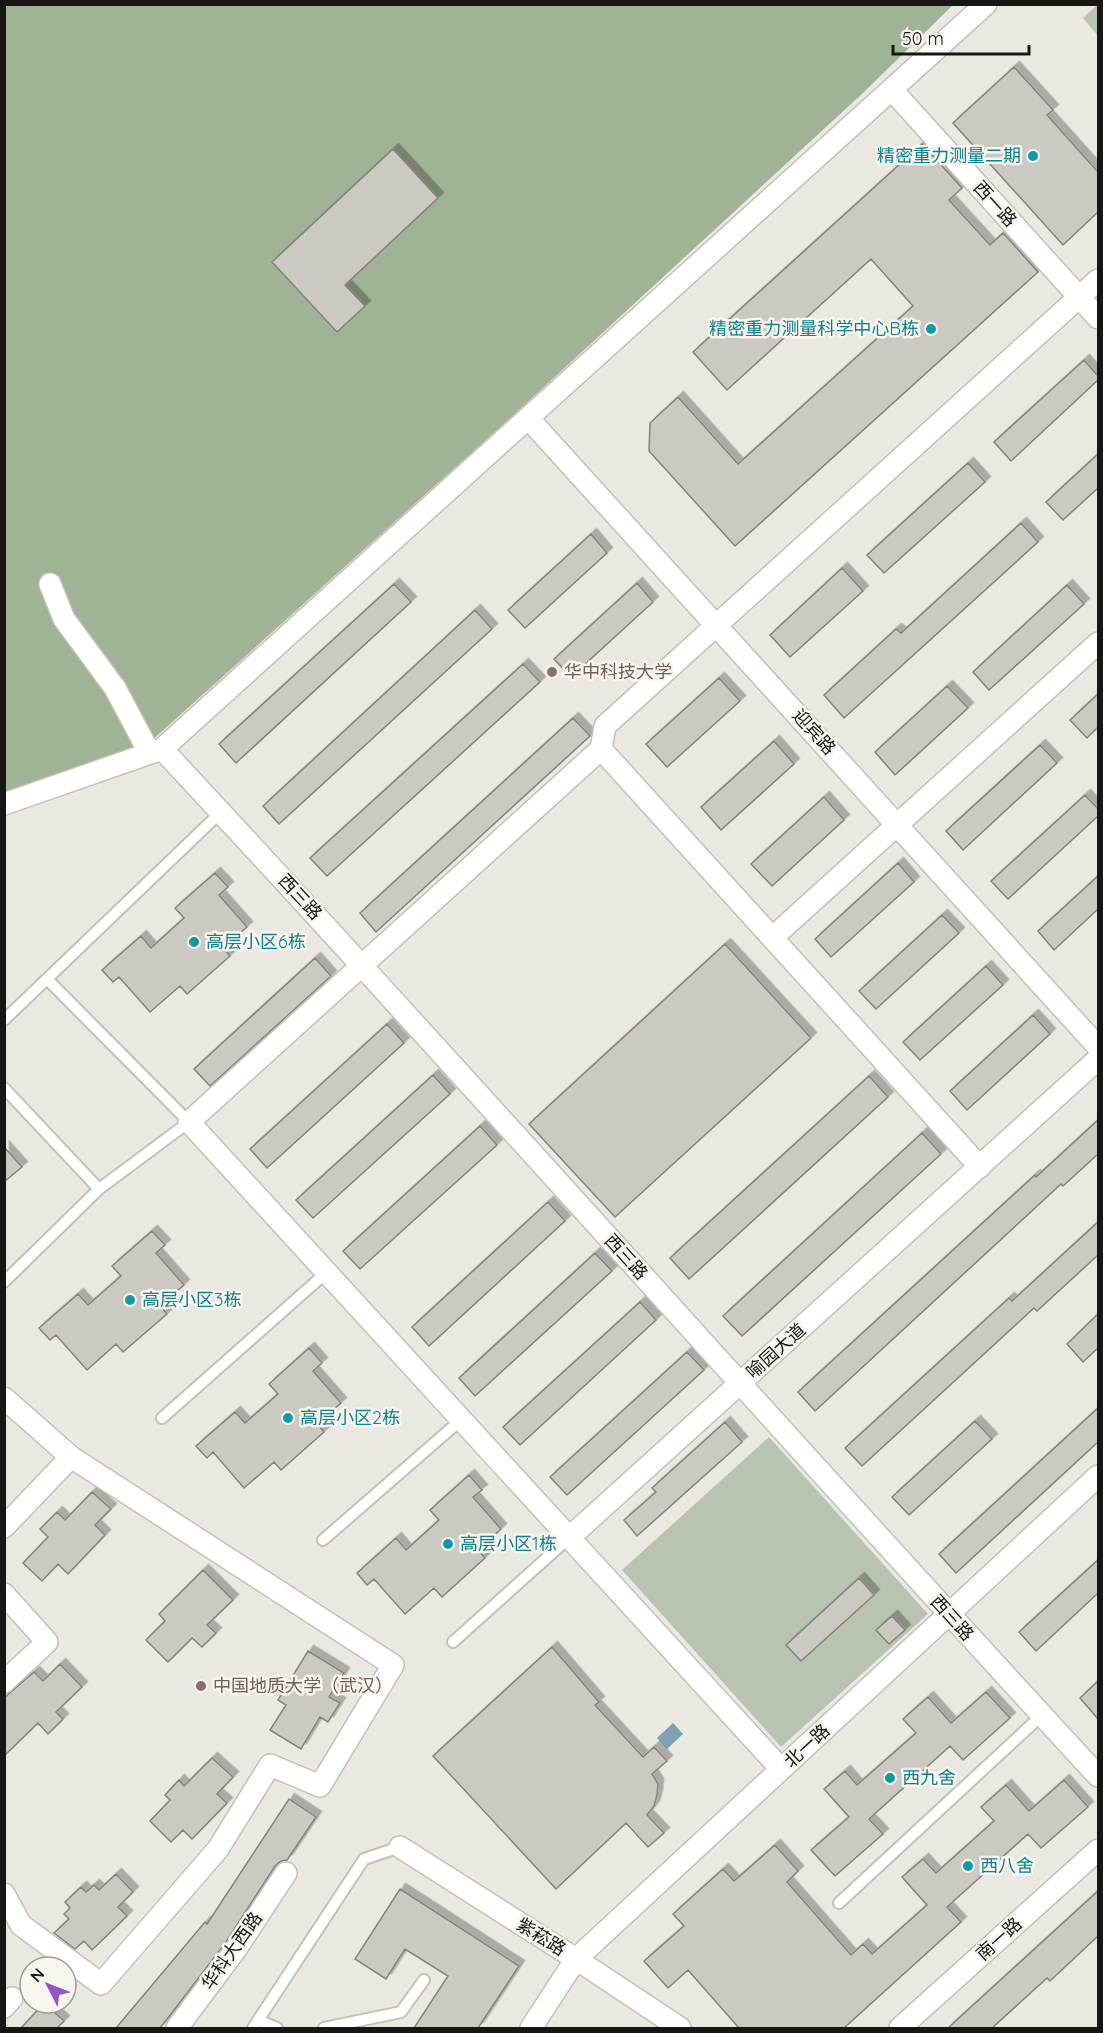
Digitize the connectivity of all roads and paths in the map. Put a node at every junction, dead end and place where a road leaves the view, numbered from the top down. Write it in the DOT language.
graph roads {
  1 [pos="986,4"];
  2 [pos="892,90"];
  3 [pos="1098,280"];
  4 [pos="1080,297"];
  5 [pos="1098,318"];
  6 [pos="528,418"];
  7 [pos="50,584"];
  8 [pos="716,625"];
  9 [pos="1098,643"];
  10 [pos="601,749"];
  11 [pos="156,751"];
  12 [pos="4,804"];
  13 [pos="221,812"];
  14 [pos="897,825"];
  15 [pos="772,938"];
  16 [pos="362,965"];
  17 [pos="48,980"];
  18 [pos="4,1020"];
  19 [pos="1098,1047"];
  20 [pos="1098,1059"];
  21 [pos="4,1088"];
  22 [pos="189,1122"];
  23 [pos="980,1167"];
  24 [pos="99,1189"];
  25 [pos="327,1272"];
  26 [pos="4,1282"];
  27 [pos="740,1383"];
  28 [pos="4,1398"];
  29 [pos="162,1418"];
  30 [pos="462,1419"];
  31 [pos="71,1457"];
  32 [pos="1098,1476"];
  33 [pos="4,1527"];
  34 [pos="570,1536"];
  35 [pos="323,1540"];
  36 [pos="4,1594"];
  37 [pos="949,1614"];
  38 [pos="453,1642"];
  39 [pos="4,1682"];
  40 [pos="1042,1715"];
  41 [pos="781,1769"];
  42 [pos="1098,1776"];
  43 [pos="400,1847"];
  44 [pos="1098,1850"];
  45 [pos="286,1873"];
  46 [pos="4,1894"];
  47 [pos="839,1904"];
  48 [pos="576,1959"];
  49 [pos="424,1980"];
  50 [pos="256,2024"];
  51 [pos="177,2028"];
  52 [pos="277,2028"];
  53 [pos="324,2028"];
  54 [pos="531,2028"];
  55 [pos="680,2028"];
  56 [pos="900,2028"];
  1 -- 2 [label="street"];
  2 -- 4 [label="street, 西一路"];
  2 -- 6 [label="street"];
  3 -- 4 [label="street"];
  4 -- 5 [label="street, 西一路"];
  4 -- 8 [label="street"];
  6 -- 8 [label="street, 迎宾路"];
  6 -- 11 [label="street"];
  7 -- 11 [label="street, 西三路"];
  8 -- 10 [label="street"];
  8 -- 14 [label="street, 迎宾路"];
  9 -- 14 [label="street"];
  10 -- 15 [label="street"];
  10 -- 16 [label="street"];
  11 -- 12 [label="street"];
  11 -- 13 [label="street, 西三路"];
  13 -- 16 [label="street, 西三路"];
  13 -- 17 [label="lane"];
  14 -- 15 [label="street"];
  14 -- 19 [label="street, 迎宾路"];
  15 -- 23 [label="street"];
  16 -- 22 [label="street"];
  16 -- 27 [label="street, 西三路"];
  17 -- 18 [label="lane"];
  17 -- 22 [label="lane"];
  20 -- 23 [label="street, 喻园大道"];
  21 -- 24 [label="lane"];
  22 -- 24 [label="lane"];
  22 -- 25 [label="street"];
  23 -- 27 [label="street, 喻园大道"];
  24 -- 26 [label="lane"];
  25 -- 29 [label="lane"];
  25 -- 30 [label="street"];
  27 -- 34 [label="street, 喻园大道"];
  27 -- 37 [label="street, 西三路"];
  28 -- 31 [label="street"];
  30 -- 34 [label="street"];
  30 -- 35 [label="lane"];
  31 -- 33 [label="street"];
  31 -- 46 [label="street"];
  32 -- 37 [label="street, 北一路"];
  34 -- 38 [label="lane, 喻园大道"];
  34 -- 41 [label="street"];
  36 -- 39 [label="street"];
  37 -- 40 [label="street, 西三路"];
  37 -- 41 [label="street, 北一路"];
  40 -- 42 [label="street, 西三路"];
  40 -- 47 [label="lane"];
  41 -- 48 [label="street, 北一路"];
  43 -- 48 [label="street, 紫菘路"];
  43 -- 50 [label="lane"];
  44 -- 56 [label="street, 南一路"];
  45 -- 51 [label="street, 华科大西路"];
  48 -- 54 [label="street, 北一路"];
  48 -- 55 [label="street, 紫菘路"];
  49 -- 53 [label="lane"];
  50 -- 52 [label="lane"];
}
